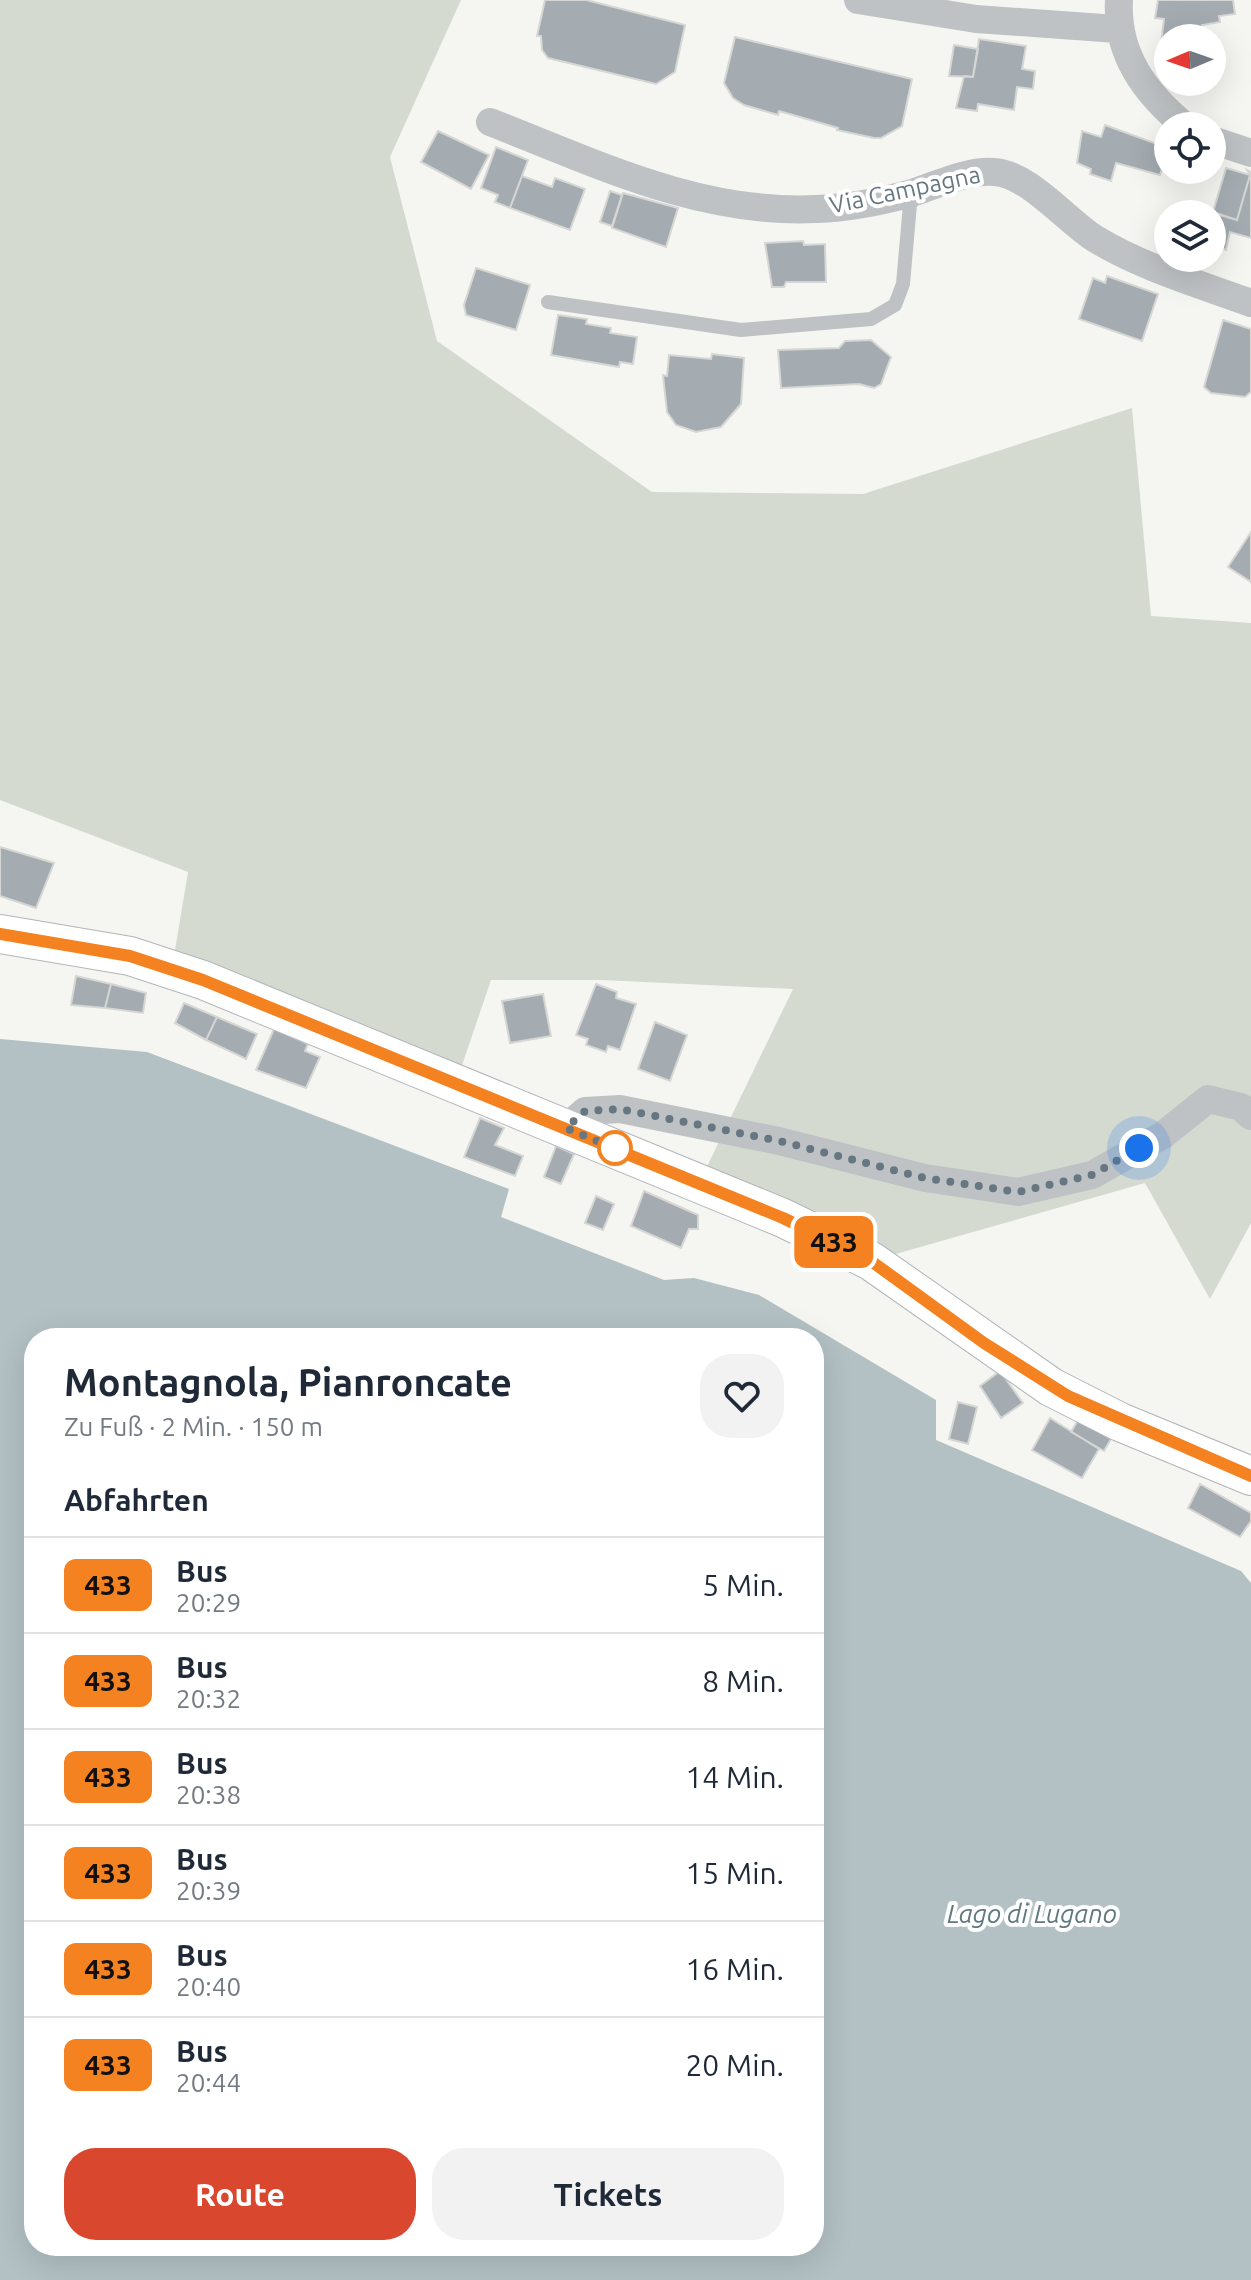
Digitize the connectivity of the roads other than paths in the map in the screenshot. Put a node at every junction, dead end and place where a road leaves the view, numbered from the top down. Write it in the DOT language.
graph roads {
  1 [pos="858,0"];
  2 [pos="1119,0"];
  3 [pos="1117,29"];
  4 [pos="1168,112"];
  5 [pos="490,122"];
  6 [pos="1226,145"];
  7 [pos="1251,153"];
  8 [pos="911,193"];
  9 [pos="548,302"];
  10 [pos="1251,303"];
  11 [pos="0,934"];
  12 [pos="1251,1116"];
  13 [pos="566,1128"];
  14 [pos="1251,1476"];
  1 -- 3 [label="street"];
  2 -- 3 [label="street"];
  3 -- 4 [label="street"];
  5 -- 8 [label="street, Via Campagna"];
  6 -- 7 [label="street"];
  8 -- 9 [label="lane"];
  8 -- 10 [label="street, Via Campagna"];
  11 -- 13 [label="main road"];
  12 -- 13 [label="street"];
  13 -- 14 [label="main road"];
}
